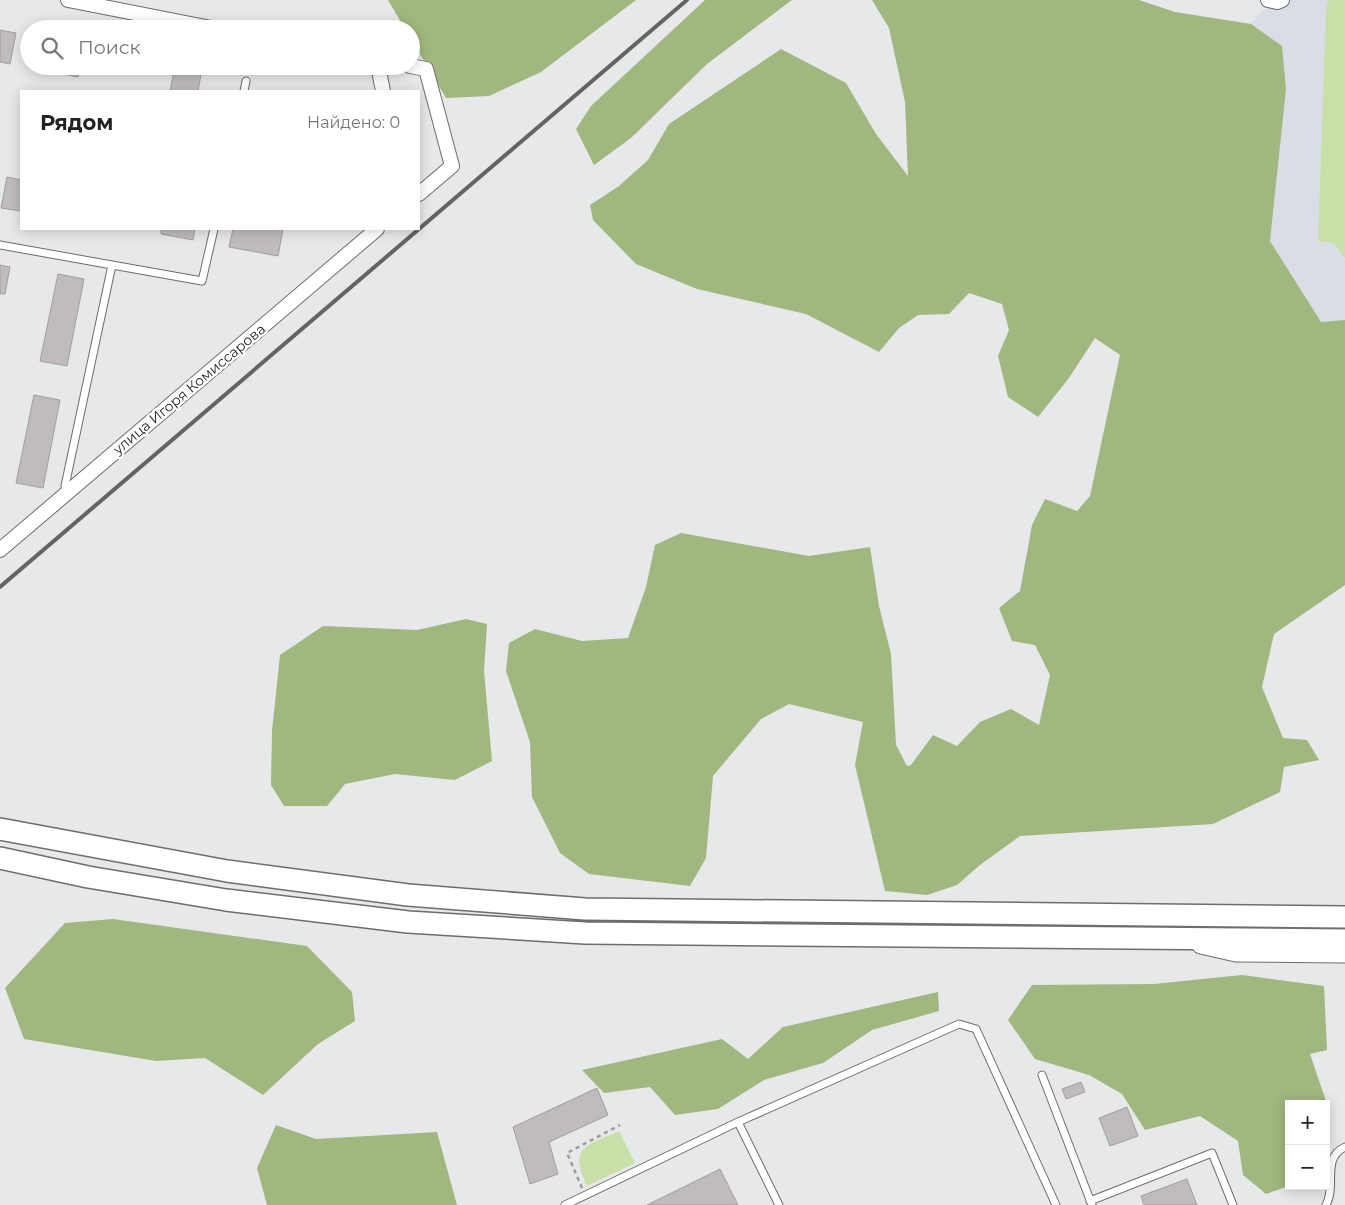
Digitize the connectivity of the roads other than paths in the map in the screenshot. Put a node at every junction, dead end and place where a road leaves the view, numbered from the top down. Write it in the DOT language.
graph roads {
  1 [pos="68,0"];
  2 [pos="1268,0"];
  3 [pos="1282,0"];
  4 [pos="170,20"];
  5 [pos="420,68"];
  6 [pos="380,75"];
  7 [pos="246,81"];
  8 [pos="244,90"];
  9 [pos="383,90"];
  10 [pos="420,193"];
  11 [pos="214,230"];
  12 [pos="376,230"];
  13 [pos="0,245"];
  14 [pos="112,265"];
  15 [pos="65,486"];
  16 [pos="0,550"];
  17 [pos="0,829"];
  18 [pos="0,858"];
  19 [pos="1345,917"];
  20 [pos="1173,938"];
  21 [pos="1345,940"];
  22 [pos="1345,953"];
  23 [pos="1042,1075"];
  24 [pos="738,1122"];
  25 [pos="1345,1147"];
  26 [pos="1091,1203"];
  27 [pos="565,1205"];
  28 [pos="779,1205"];
  29 [pos="1056,1205"];
  30 [pos="1233,1205"];
  31 [pos="1326,1205"];
  1 -- 4 [label="street"];
  2 -- 3 [label="street"];
  5 -- 10 [label="street"];
  6 -- 9 [label="street"];
  7 -- 8 [label="lane"];
  11 -- 14 [label="lane"];
  12 -- 16 [label="street, улица Игоря Комиссарова"];
  13 -- 14 [label="lane"];
  14 -- 15 [label="lane"];
  17 -- 19 [label="main road"];
  18 -- 20 [label="main road"];
  20 -- 21 [label="main road"];
  20 -- 22 [label="street"];
  23 -- 26 [label="lane"];
  24 -- 27 [label="lane"];
  24 -- 28 [label="lane"];
  24 -- 29 [label="lane"];
  25 -- 31 [label="lane"];
  26 -- 30 [label="lane"];
}
